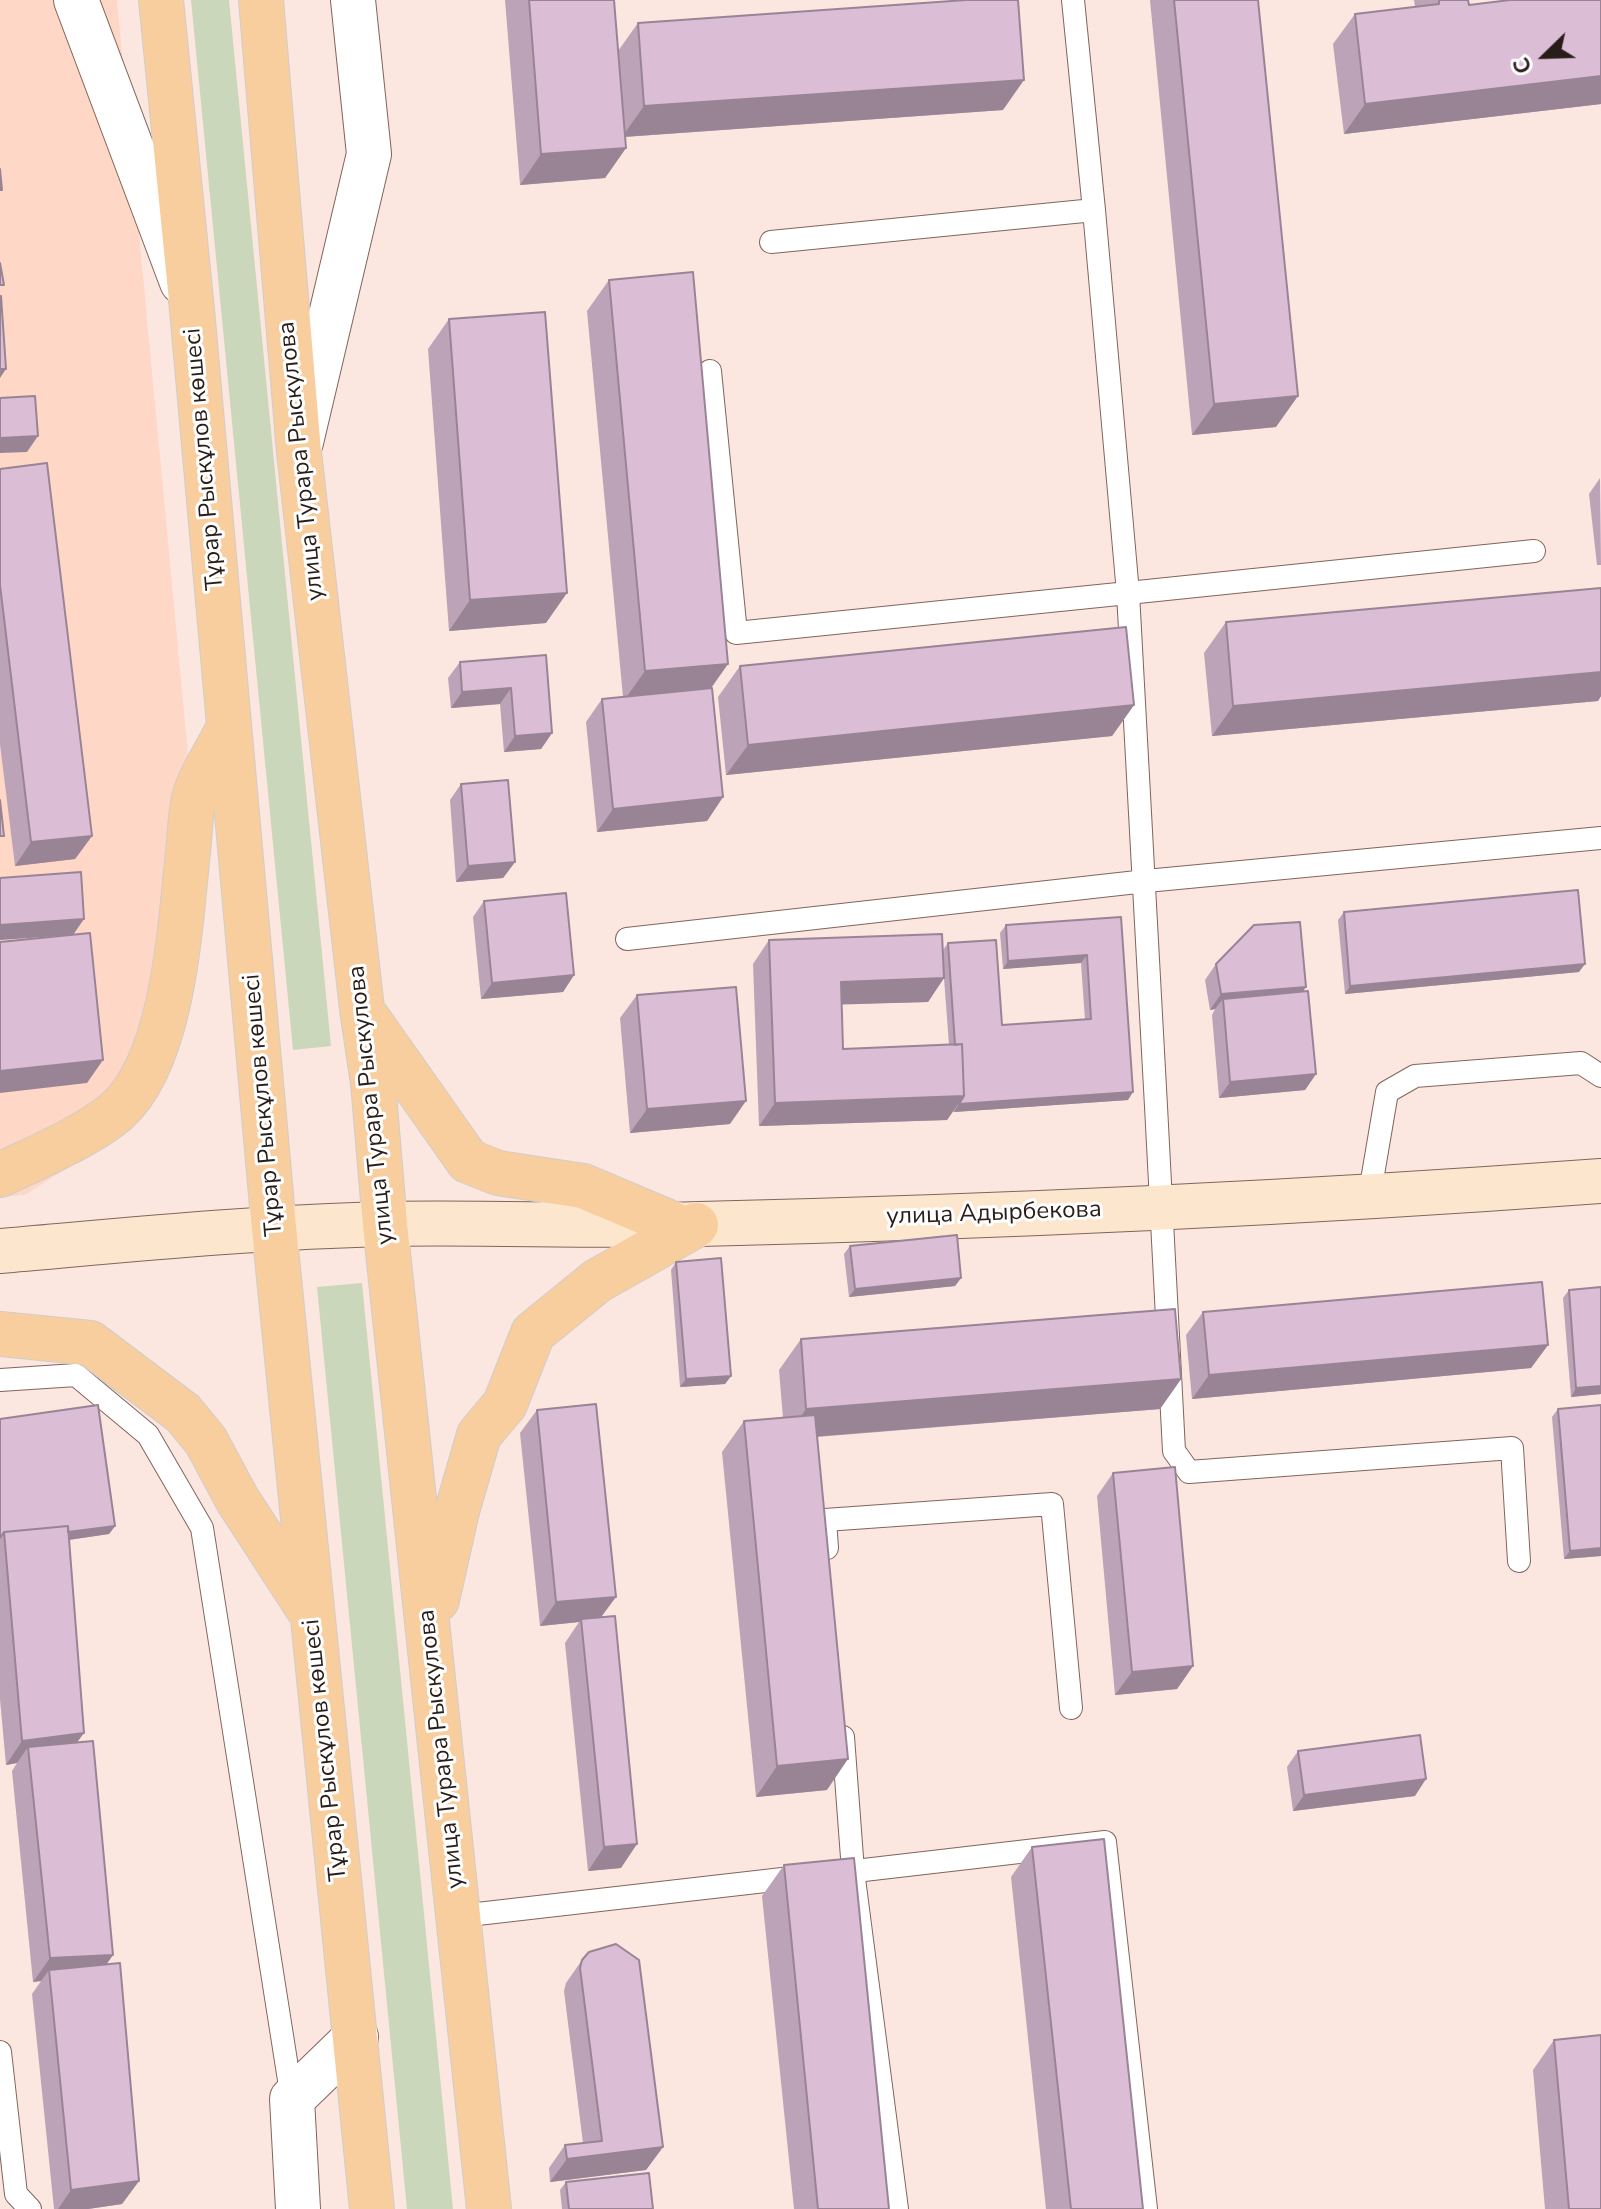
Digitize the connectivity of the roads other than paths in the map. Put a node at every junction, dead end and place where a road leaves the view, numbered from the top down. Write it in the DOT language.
graph roads {
  1 [pos="76,0"];
  2 [pos="161,0"];
  3 [pos="261,0"];
  4 [pos="353,0"];
  5 [pos="1073,0"];
  6 [pos="1094,210"];
  7 [pos="771,242"];
  8 [pos="192,310"];
  9 [pos="710,371"];
  10 [pos="299,452"];
  11 [pos="1534,551"];
  12 [pos="1128,593"];
  13 [pos="229,727"];
  14 [pos="1601,838"];
  15 [pos="1146,881"];
  16 [pos="627,939"];
  17 [pos="362,1009"];
  18 [pos="1601,1076"];
  19 [pos="0,1175"];
  20 [pos="1601,1181"];
  21 [pos="1369,1198"];
  22 [pos="1160,1208"];
  23 [pos="385,1224"];
  24 [pos="685,1224"];
  25 [pos="274,1228"];
  26 [pos="0,1251"];
  27 [pos="0,1334"];
  28 [pos="0,1380"];
  29 [pos="1519,1561"];
  30 [pos="829,1566"];
  31 [pos="313,1615"];
  32 [pos="429,1633"];
  33 [pos="1071,1708"];
  34 [pos="841,1718"];
  35 [pos="853,1871"];
  36 [pos="460,1916"];
  37 [pos="356,2037"];
  38 [pos="0,2052"];
  39 [pos="292,2099"];
  40 [pos="30,2209"];
  41 [pos="298,2209"];
  42 [pos="372,2209"];
  43 [pos="489,2209"];
  44 [pos="897,2209"];
  45 [pos="1146,2209"];
  1 -- 8 [label="street"];
  2 -- 8 [label="main road, Тұрар Рыскұлов көшесі"];
  3 -- 10 [label="main road, улица Турара Рыскулова"];
  4 -- 10 [label="street"];
  5 -- 6 [label="lane"];
  6 -- 7 [label="lane"];
  6 -- 12 [label="lane"];
  8 -- 13 [label="main road, Тұрар Рыскұлов көшесі"];
  9 -- 12 [label="lane"];
  10 -- 17 [label="main road, улица Турара Рыскулова"];
  11 -- 12 [label="lane"];
  12 -- 15 [label="lane"];
  13 -- 19 [label="main road"];
  13 -- 25 [label="main road, Тұрар Рыскұлов көшесі"];
  14 -- 15 [label="lane"];
  15 -- 16 [label="lane"];
  15 -- 22 [label="lane"];
  17 -- 23 [label="main road, улица Турара Рыскулова"];
  17 -- 24 [label="main road"];
  18 -- 21 [label="lane"];
  20 -- 21 [label="main road, улица Адырбекова"];
  21 -- 22 [label="main road, улица Адырбекова"];
  22 -- 24 [label="main road, улица Адырбекова"];
  22 -- 29 [label="lane"];
  23 -- 24 [label="main road, улица Адырбекова"];
  23 -- 25 [label="main road, улица Адырбекова"];
  23 -- 32 [label="main road, улица Турара Рыскулова"];
  24 -- 32 [label="main road"];
  25 -- 26 [label="main road, улица Адырбекова"];
  25 -- 31 [label="main road, Тұрар Рыскұлов көшесі"];
  27 -- 31 [label="main road"];
  28 -- 39 [label="lane"];
  30 -- 33 [label="lane"];
  31 -- 37 [label="main road, Тұрар Рыскұлов көшесі"];
  32 -- 36 [label="main road, улица Турара Рыскулова"];
  34 -- 35 [label="lane"];
  35 -- 36 [label="lane"];
  35 -- 44 [label="lane"];
  35 -- 45 [label="lane"];
  36 -- 43 [label="main road, улица Турара Рыскулова"];
  37 -- 39 [label="street"];
  37 -- 42 [label="main road, Тұрар Рыскұлов көшесі"];
  38 -- 40 [label="lane"];
  39 -- 41 [label="street"];
}
